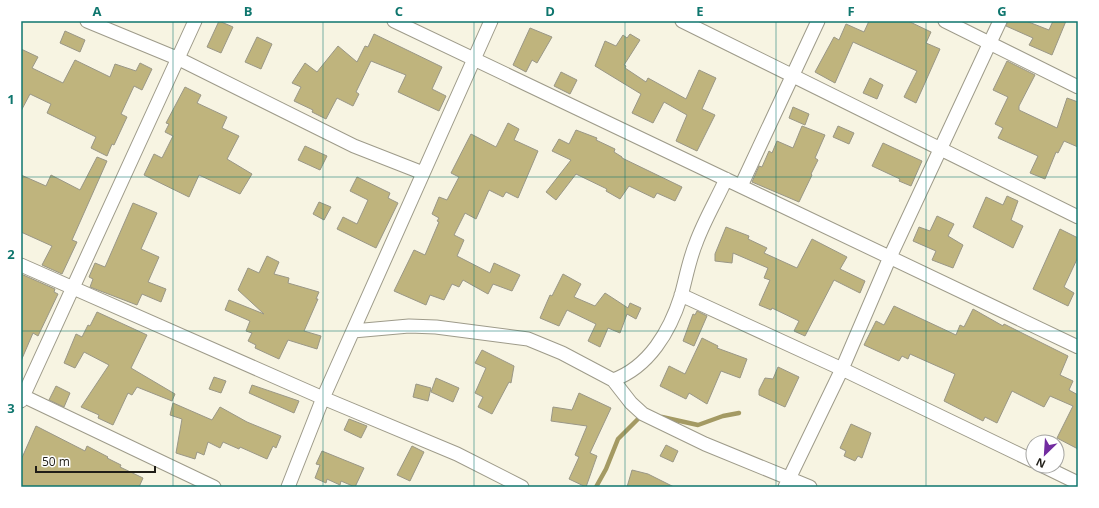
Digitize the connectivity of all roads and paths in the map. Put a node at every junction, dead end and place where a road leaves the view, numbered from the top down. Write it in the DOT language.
graph roads {
  1 [pos="87,21"];
  2 [pos="195,21"];
  3 [pos="394,21"];
  4 [pos="491,21"];
  5 [pos="682,21"];
  6 [pos="818,21"];
  7 [pos="945,21"];
  8 [pos="1000,21"];
  9 [pos="989,45"];
  10 [pos="179,59"];
  11 [pos="474,60"];
  12 [pos="793,76"];
  13 [pos="1078,87"];
  14 [pos="941,149"];
  15 [pos="424,174"];
  16 [pos="726,179"];
  17 [pos="741,186"];
  18 [pos="1078,217"];
  19 [pos="890,257"];
  20 [pos="21,265"];
  21 [pos="73,288"];
  22 [pos="681,294"];
  23 [pos="353,331"];
  24 [pos="1078,346"];
  25 [pos="842,369"];
  26 [pos="613,380"];
  27 [pos="22,398"];
  28 [pos="323,398"];
  29 [pos="1025,457"];
  30 [pos="1060,474"];
  31 [pos="787,482"];
  32 [pos="1078,482"];
  33 [pos="214,487"];
  34 [pos="288,487"];
  35 [pos="522,487"];
  36 [pos="810,487"];
  37 [pos="1075,487"];
  1 -- 10 [label="street"];
  2 -- 10 [label="street"];
  3 -- 11 [label="street"];
  4 -- 11 [label="street"];
  5 -- 12 [label="street"];
  6 -- 12 [label="street"];
  7 -- 9 [label="street"];
  8 -- 9 [label="street"];
  9 -- 13 [label="street"];
  9 -- 14 [label="street"];
  10 -- 15 [label="street"];
  10 -- 21 [label="street"];
  11 -- 15 [label="street"];
  11 -- 16 [label="street"];
  12 -- 14 [label="street"];
  12 -- 17 [label="street"];
  14 -- 18 [label="street"];
  14 -- 19 [label="street"];
  15 -- 23 [label="street"];
  16 -- 17 [label="street"];
  16 -- 22 [label="street"];
  17 -- 19 [label="street"];
  19 -- 24 [label="street"];
  19 -- 25 [label="street"];
  20 -- 21 [label="street"];
  21 -- 27 [label="street"];
  21 -- 28 [label="street"];
  22 -- 25 [label="street"];
  22 -- 26 [label="street"];
  23 -- 26 [label="street"];
  23 -- 28 [label="street"];
  25 -- 29 [label="street"];
  25 -- 31 [label="street"];
  26 -- 31 [label="street"];
  27 -- 33 [label="street"];
  28 -- 34 [label="street"];
  28 -- 35 [label="street"];
  30 -- 32 [label="street"];
  31 -- 36 [label="street"];
  32 -- 37 [label="street"];
}
